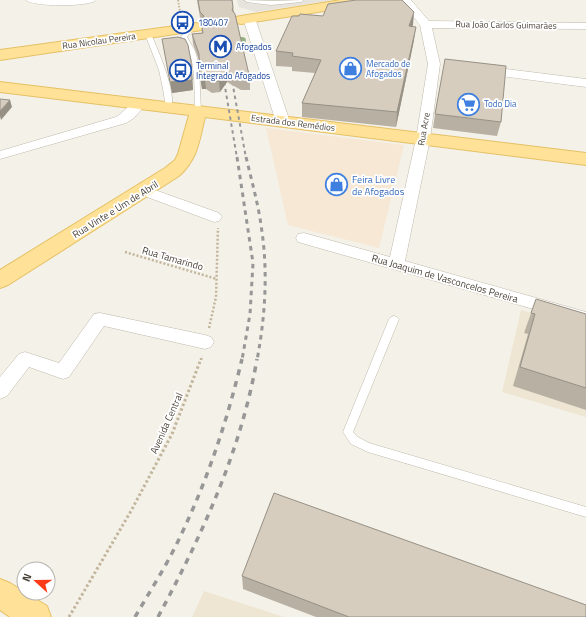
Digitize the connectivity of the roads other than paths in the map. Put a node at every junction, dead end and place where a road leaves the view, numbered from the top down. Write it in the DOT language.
graph roads {
  1 [pos="31,0"];
  2 [pos="91,0"];
  3 [pos="247,0"];
  4 [pos="301,0"];
  5 [pos="369,0"];
  6 [pos="404,0"];
  7 [pos="245,19"];
  8 [pos="426,24"];
  9 [pos="586,26"];
  10 [pos="192,28"];
  11 [pos="148,34"];
  12 [pos="178,44"];
  13 [pos="164,45"];
  14 [pos="188,46"];
  15 [pos="155,50"];
  16 [pos="0,55"];
  17 [pos="434,64"];
  18 [pos="449,66"];
  19 [pos="472,69"];
  20 [pos="586,83"];
  21 [pos="0,87"];
  22 [pos="139,104"];
  23 [pos="169,108"];
  24 [pos="198,112"];
  25 [pos="283,122"];
  26 [pos="422,139"];
  27 [pos="0,155"];
  28 [pos="586,159"];
  29 [pos="144,192"];
  30 [pos="214,217"];
  31 [pos="304,238"];
  32 [pos="396,264"];
  33 [pos="0,280"];
  34 [pos="586,318"];
  35 [pos="394,319"];
  36 [pos="205,342"];
  37 [pos="3,379"];
  38 [pos="586,512"];
  39 [pos="0,593"];
  40 [pos="36,617"];
  1 -- 2 [label="street"];
  3 -- 4 [label="lane"];
  5 -- 7 [label="main road"];
  6 -- 8 [label="street"];
  7 -- 25 [label="street"];
  8 -- 9 [label="street, Rua João Carlos Guimarães"];
  8 -- 17 [label="street, Rua Acre"];
  10 -- 11 [label="main road, Rua Nicolau Pereira"];
  10 -- 14 [label="lane"];
  11 -- 15 [label="lane"];
  11 -- 16 [label="main road, Rua Nicolau Pereira"];
  12 -- 14 [label="lane"];
  13 -- 15 [label="lane"];
  14 -- 24 [label="lane"];
  15 -- 23 [label="lane"];
  17 -- 18 [label="street"];
  17 -- 26 [label="street, Rua Acre"];
  19 -- 20 [label="street"];
  21 -- 22 [label="main road, Estrada dos Remédios"];
  22 -- 23 [label="main road, Estrada dos Remédios"];
  22 -- 27 [label="street"];
  23 -- 24 [label="main road, Estrada dos Remédios"];
  24 -- 25 [label="main road, Estrada dos Remédios"];
  24 -- 29 [label="main road, Rua Vinte e Um de Abril"];
  25 -- 26 [label="main road, Estrada dos Remédios"];
  26 -- 28 [label="main road, Estrada dos Remédios"];
  26 -- 32 [label="street, Rua Acre"];
  29 -- 30 [label="street"];
  29 -- 33 [label="main road, Rua Vinte e Um de Abril"];
  31 -- 32 [label="street, Rua Joaquim de Vasconcelos Pereira"];
  32 -- 34 [label="street, Rua Joaquim de Vasconcelos Pereira"];
  35 -- 38 [label="lane"];
  36 -- 37 [label="street"];
  39 -- 40 [label="main road"];
}
